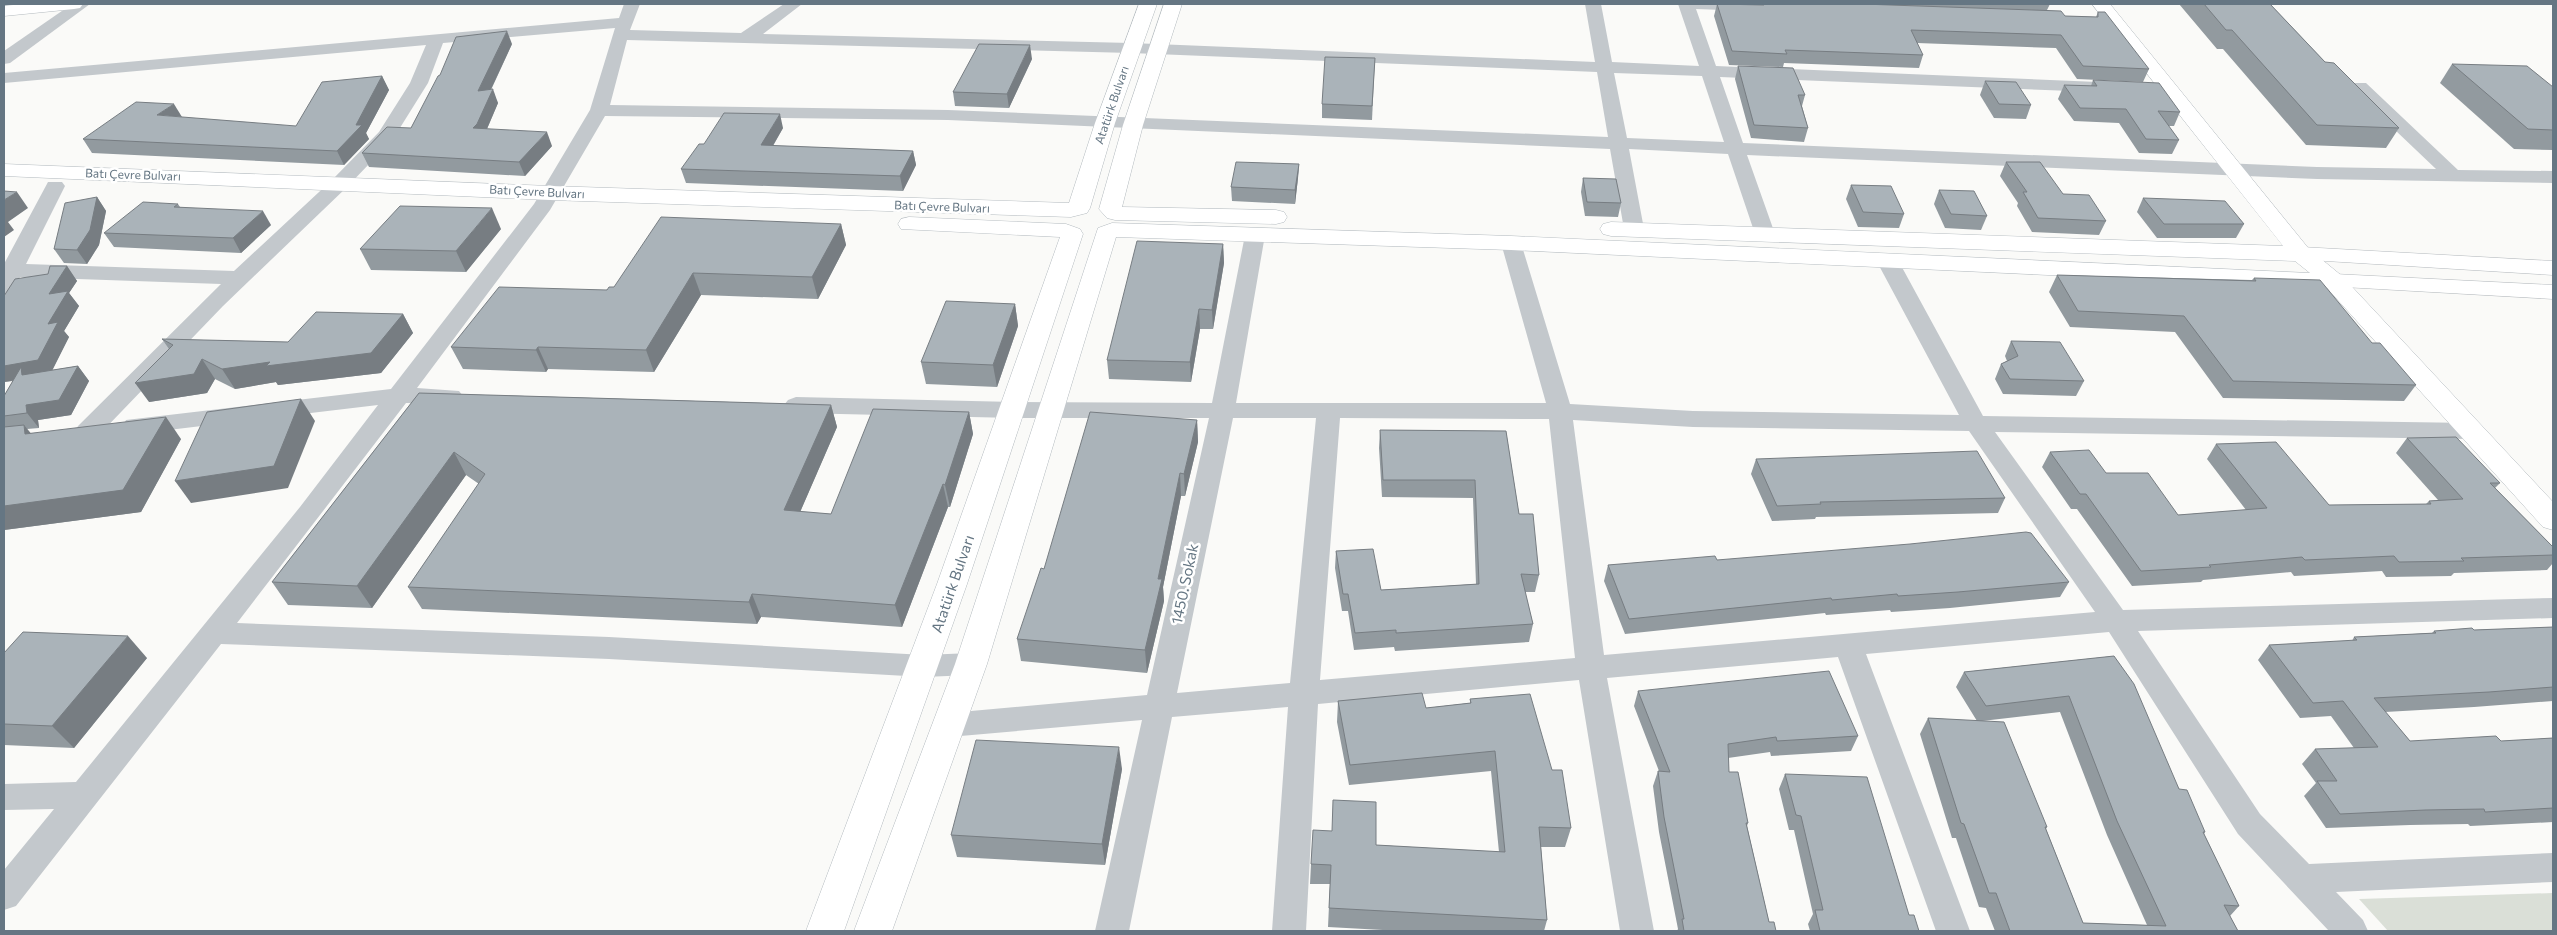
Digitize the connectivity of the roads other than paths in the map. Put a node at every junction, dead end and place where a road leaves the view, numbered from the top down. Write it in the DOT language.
graph roads {
  1 [pos="74,4"];
  2 [pos="82,4"];
  3 [pos="632,4"];
  4 [pos="794,4"];
  5 [pos="1148,4"];
  6 [pos="1173,4"];
  7 [pos="1593,4"];
  8 [pos="1686,4"];
  9 [pos="1692,4"];
  10 [pos="1768,7"];
  11 [pos="4,10"];
  12 [pos="2105,15"];
  13 [pos="622,29"];
  14 [pos="744,39"];
  15 [pos="436,40"];
  16 [pos="1131,48"];
  17 [pos="1158,50"];
  18 [pos="4,59"];
  19 [pos="1606,67"];
  20 [pos="1709,71"];
  21 [pos="4,78"];
  22 [pos="2360,87"];
  23 [pos="2118,88"];
  24 [pos="599,110"];
  25 [pos="1105,123"];
  26 [pos="1133,125"];
  27 [pos="1617,144"];
  28 [pos="1736,149"];
  29 [pos="4,170"];
  30 [pos="2231,170"];
  31 [pos="2453,175"];
  32 [pos="2553,177"];
  33 [pos="340,182"];
  34 [pos="4,185"];
  35 [pos="55,186"];
  36 [pos="323,198"];
  37 [pos="546,199"];
  38 [pos="1072,221"];
  39 [pos="1111,221"];
  40 [pos="1634,229"];
  41 [pos="1765,234"];
  42 [pos="1254,235"];
  43 [pos="1510,243"];
  44 [pos="2301,254"];
  45 [pos="1887,260"];
  46 [pos="2553,268"];
  47 [pos="7,276"];
  48 [pos="241,278"];
  49 [pos="2334,281"];
  50 [pos="2553,292"];
  51 [pos="401,395"];
  52 [pos="470,397"];
  53 [pos="777,404"];
  54 [pos="1051,408"];
  55 [pos="1223,409"];
  56 [pos="1015,410"];
  57 [pos="1328,410"];
  58 [pos="1560,411"];
  59 [pos="1975,422"];
  60 [pos="2471,431"];
  61 [pos="87,432"];
  62 [pos="62,435"];
  63 [pos="2553,520"];
  64 [pos="2553,608"];
  65 [pos="2116,622"];
  66 [pos="214,633"];
  67 [pos="1848,644"];
  68 [pos="971,664"];
  69 [pos="924,666"];
  70 [pos="1592,668"];
  71 [pos="1304,694"];
  72 [pos="1158,707"];
  73 [pos="949,725"];
  74 [pos="84,795"];
  75 [pos="4,797"];
  76 [pos="2553,868"];
  77 [pos="2301,879"];
  78 [pos="4,895"];
  79 [pos="825,931"];
  80 [pos="873,931"];
  81 [pos="1112,931"];
  82 [pos="1289,931"];
  83 [pos="1638,931"];
  84 [pos="1953,931"];
  85 [pos="2350,931"];
  1 -- 11 [label="main road"];
  2 -- 18 [label="street"];
  3 -- 13 [label="street"];
  4 -- 14 [label="street"];
  5 -- 16 [label="main road, Atatürk Bulvarı"];
  6 -- 17 [label="main road, Atatürk Bulvarı"];
  7 -- 19 [label="street"];
  8 -- 20 [label="street"];
  9 -- 10 [label="street"];
  12 -- 30 [label="main road"];
  13 -- 14 [label="street"];
  13 -- 15 [label="street"];
  13 -- 24 [label="street"];
  14 -- 16 [label="street"];
  15 -- 21 [label="street"];
  15 -- 33 [label="street"];
  16 -- 17 [label="street"];
  16 -- 25 [label="main road, Atatürk Bulvarı"];
  17 -- 19 [label="street"];
  17 -- 26 [label="main road, Atatürk Bulvarı"];
  19 -- 20 [label="street"];
  19 -- 27 [label="street"];
  20 -- 23 [label="street"];
  20 -- 28 [label="street"];
  22 -- 31 [label="street"];
  24 -- 25 [label="street"];
  24 -- 37 [label="street"];
  25 -- 26 [label="street"];
  25 -- 38 [label="main road, Atatürk Bulvarı"];
  26 -- 27 [label="street"];
  26 -- 39 [label="main road, Atatürk Bulvarı"];
  27 -- 28 [label="street"];
  27 -- 40 [label="street"];
  28 -- 30 [label="street"];
  28 -- 41 [label="street"];
  29 -- 33 [label="main road, Batı Çevre Bulvarı"];
  30 -- 31 [label="street"];
  30 -- 44 [label="main road"];
  31 -- 32 [label="street"];
  33 -- 36 [label="street"];
  33 -- 37 [label="main road, Batı Çevre Bulvarı"];
  34 -- 35 [label="main road, Batı Çevre Bulvarı"];
  35 -- 36 [label="main road, Batı Çevre Bulvarı"];
  35 -- 47 [label="street"];
  36 -- 37 [label="main road, Batı Çevre Bulvarı"];
  36 -- 48 [label="street"];
  37 -- 38 [label="main road, Batı Çevre Bulvarı"];
  37 -- 51 [label="street"];
  38 -- 39 [label="main road"];
  38 -- 39 [label="main road"];
  38 -- 56 [label="main road, Atatürk Bulvarı"];
  39 -- 40 [label="main road"];
  39 -- 42 [label="main road"];
  39 -- 54 [label="main road, Atatürk Bulvarı"];
  40 -- 41 [label="main road"];
  41 -- 44 [label="main road"];
  42 -- 43 [label="main road"];
  42 -- 55 [label="street, 1450. Sokak"];
  43 -- 45 [label="main road"];
  43 -- 58 [label="street"];
  44 -- 46 [label="main road"];
  44 -- 49 [label="main road"];
  45 -- 49 [label="main road"];
  45 -- 59 [label="street"];
  47 -- 48 [label="street"];
  48 -- 61 [label="street"];
  49 -- 50 [label="main road"];
  49 -- 60 [label="main road"];
  51 -- 52 [label="street"];
  51 -- 61 [label="street"];
  51 -- 66 [label="street"];
  53 -- 56 [label="street"];
  54 -- 55 [label="street"];
  54 -- 56 [label="street"];
  54 -- 68 [label="main road, Atatürk Bulvarı"];
  55 -- 57 [label="street"];
  55 -- 72 [label="street, 1450. Sokak"];
  56 -- 69 [label="main road, Atatürk Bulvarı"];
  57 -- 58 [label="street"];
  57 -- 71 [label="street"];
  58 -- 59 [label="street"];
  58 -- 70 [label="street"];
  59 -- 60 [label="street"];
  59 -- 65 [label="street"];
  60 -- 63 [label="main road"];
  61 -- 62 [label="street"];
  64 -- 65 [label="street"];
  65 -- 67 [label="street"];
  65 -- 77 [label="street"];
  66 -- 69 [label="street"];
  66 -- 74 [label="street"];
  67 -- 70 [label="street"];
  67 -- 84 [label="street"];
  68 -- 69 [label="street"];
  68 -- 73 [label="main road, Atatürk Bulvarı"];
  69 -- 79 [label="main road, Atatürk Bulvarı"];
  70 -- 71 [label="street"];
  70 -- 83 [label="street"];
  71 -- 72 [label="street"];
  71 -- 82 [label="street"];
  72 -- 73 [label="street"];
  72 -- 81 [label="street, 1450. Sokak"];
  73 -- 80 [label="main road, Atatürk Bulvarı"];
  74 -- 75 [label="street"];
  74 -- 78 [label="street"];
  76 -- 77 [label="street"];
  77 -- 85 [label="street"];
}
